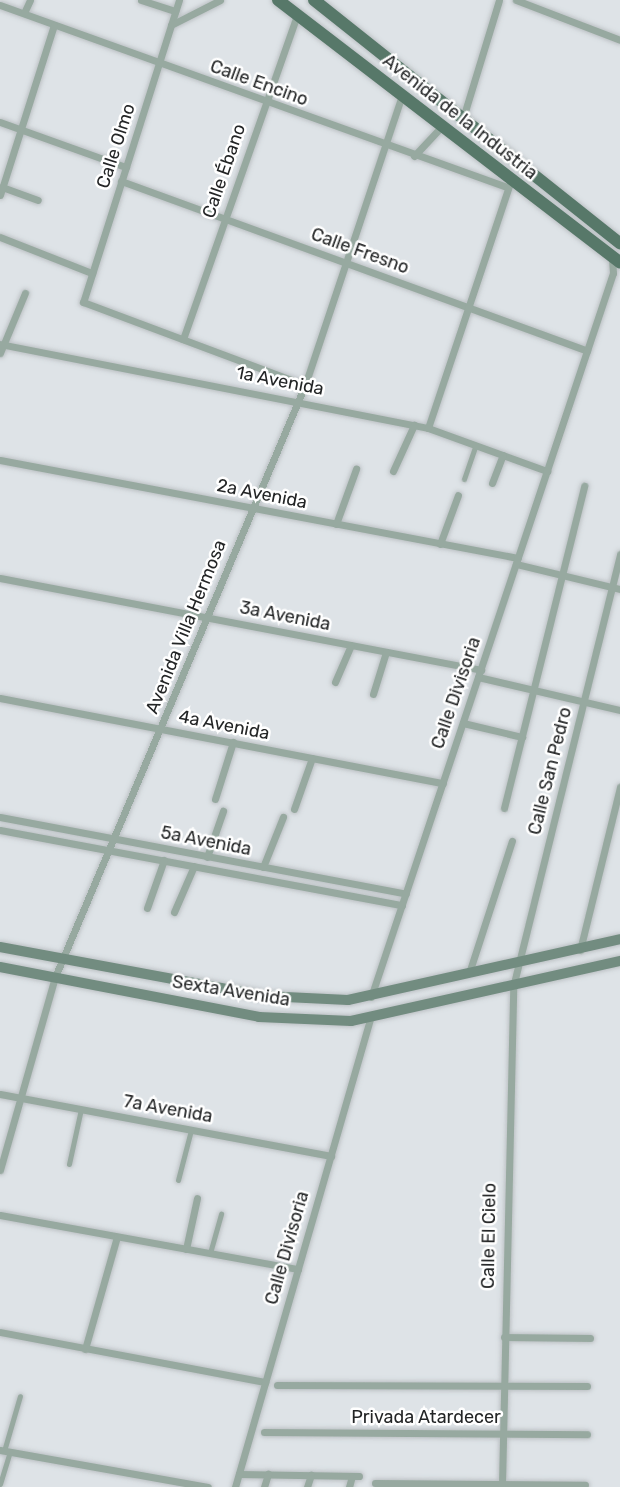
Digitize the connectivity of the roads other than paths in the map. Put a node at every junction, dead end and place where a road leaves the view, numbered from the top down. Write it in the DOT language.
graph roads {
  1 [pos="30,0"];
  2 [pos="141,0"];
  3 [pos="179,0"];
  4 [pos="220,0"];
  5 [pos="278,0"];
  6 [pos="314,0"];
  7 [pos="499,0"];
  8 [pos="516,0"];
  9 [pos="0,5"];
  10 [pos="175,11"];
  11 [pos="24,13"];
  12 [pos="298,15"];
  13 [pos="54,25"];
  14 [pos="171,25"];
  15 [pos="620,40"];
  16 [pos="159,63"];
  17 [pos="430,92"];
  18 [pos="402,95"];
  19 [pos="264,101"];
  20 [pos="463,118"];
  21 [pos="0,122"];
  22 [pos="442,126"];
  23 [pos="20,129"];
  24 [pos="384,145"];
  25 [pos="414,156"];
  26 [pos="126,167"];
  27 [pos="121,181"];
  28 [pos="510,183"];
  29 [pos="1,191"];
  30 [pos="38,200"];
  31 [pos="224,219"];
  32 [pos="0,237"];
  33 [pos="620,243"];
  34 [pos="346,264"];
  35 [pos="616,265"];
  36 [pos="92,273"];
  37 [pos="25,293"];
  38 [pos="468,308"];
  39 [pos="183,339"];
  40 [pos="2,344"];
  41 [pos="587,351"];
  42 [pos="0,353"];
  43 [pos="305,385"];
  44 [pos="299,400"];
  45 [pos="414,425"];
  46 [pos="428,428"];
  47 [pos="476,445"];
  48 [pos="503,455"];
  49 [pos="0,460"];
  50 [pos="356,468"];
  51 [pos="393,471"];
  52 [pos="547,471"];
  53 [pos="464,479"];
  54 [pos="492,483"];
  55 [pos="584,486"];
  56 [pos="457,495"];
  57 [pos="251,508"];
  58 [pos="336,524"];
  59 [pos="440,544"];
  60 [pos="620,554"];
  61 [pos="517,561"];
  62 [pos="562,575"];
  63 [pos="0,578"];
  64 [pos="616,587"];
  65 [pos="207,617"];
  66 [pos="351,645"];
  67 [pos="386,652"];
  68 [pos="480,673"];
  69 [pos="335,682"];
  70 [pos="533,690"];
  71 [pos="373,694"];
  72 [pos="0,698"];
  73 [pos="583,701"];
  74 [pos="620,710"];
  75 [pos="463,723"];
  76 [pos="161,729"];
  77 [pos="522,737"];
  78 [pos="233,742"];
  79 [pos="312,758"];
  80 [pos="443,783"];
  81 [pos="620,787"];
  82 [pos="215,799"];
  83 [pos="504,808"];
  84 [pos="294,809"];
  85 [pos="223,811"];
  86 [pos="0,817"];
  87 [pos="283,817"];
  88 [pos="0,830"];
  89 [pos="116,840"];
  90 [pos="512,841"];
  91 [pos="111,850"];
  92 [pos="206,857"];
  93 [pos="164,860"];
  94 [pos="194,866"];
  95 [pos="254,866"];
  96 [pos="263,867"];
  97 [pos="303,875"];
  98 [pos="251,876"];
  99 [pos="300,886"];
  100 [pos="406,894"];
  101 [pos="402,905"];
  102 [pos="147,908"];
  103 [pos="174,912"];
  104 [pos="620,939"];
  105 [pos="0,947"];
  106 [pos="579,951"];
  107 [pos="64,959"];
  108 [pos="620,961"];
  109 [pos="518,964"];
  110 [pos="0,967"];
  111 [pos="468,975"];
  112 [pos="55,977"];
  113 [pos="513,987"];
  114 [pos="371,998"];
  115 [pos="370,1018"];
  116 [pos="0,1094"];
  117 [pos="20,1098"];
  118 [pos="81,1109"];
  119 [pos="191,1130"];
  120 [pos="331,1156"];
  121 [pos="69,1164"];
  122 [pos="0,1170"];
  123 [pos="178,1180"];
  124 [pos="197,1198"];
  125 [pos="221,1214"];
  126 [pos="0,1215"];
  127 [pos="117,1237"];
  128 [pos="186,1249"];
  129 [pos="210,1253"];
  130 [pos="298,1269"];
  131 [pos="0,1332"];
  132 [pos="504,1337"];
  133 [pos="590,1338"];
  134 [pos="85,1349"];
  135 [pos="265,1382"];
  136 [pos="277,1385"];
  137 [pos="503,1386"];
  138 [pos="587,1386"];
  139 [pos="20,1396"];
  140 [pos="264,1432"];
  141 [pos="503,1433"];
  142 [pos="587,1434"];
  143 [pos="5,1451"];
  144 [pos="239,1474"];
  145 [pos="268,1474"];
  146 [pos="311,1475"];
  147 [pos="375,1483"];
  148 [pos="0,1484"];
  149 [pos="502,1484"];
  150 [pos="585,1485"];
  151 [pos="208,1487"];
  152 [pos="235,1487"];
  153 [pos="264,1487"];
  154 [pos="307,1487"];
  155 [pos="349,1487"];
  1 -- 11 [label="street"];
  2 -- 10 [label="street"];
  3 -- 10 [label="street, Calle Olmo"];
  4 -- 14 [label="street"];
  5 -- 12 [label="main road, Avenida de la Industria"];
  6 -- 17 [label="main road, Avenida de la Industria"];
  7 -- 20 [label="street"];
  8 -- 15 [label="street"];
  9 -- 11 [label="street, Calle Encino"];
  10 -- 14 [label="street, Calle Olmo"];
  11 -- 13 [label="street, Calle Encino"];
  12 -- 18 [label="main road, Avenida de la Industria"];
  12 -- 19 [label="street, Calle Ébano"];
  13 -- 16 [label="street, Calle Encino"];
  13 -- 23 [label="street"];
  14 -- 16 [label="street, Calle Olmo"];
  16 -- 19 [label="street, Calle Encino"];
  16 -- 26 [label="street, Calle Olmo"];
  17 -- 18 [label="main road"];
  17 -- 20 [label="main road, Avenida de la Industria"];
  18 -- 22 [label="main road, Avenida de la Industria"];
  18 -- 24 [label="street, Avenida Villa Hermosa"];
  19 -- 24 [label="street, Calle Encino"];
  19 -- 31 [label="street, Calle Ébano"];
  20 -- 33 [label="main road, Avenida de la Industria"];
  21 -- 23 [label="street"];
  22 -- 25 [label="street"];
  22 -- 28 [label="main road, Avenida de la Industria"];
  23 -- 26 [label="street"];
  23 -- 29 [label="street"];
  24 -- 25 [label="street, Calle Encino"];
  24 -- 34 [label="street, Avenida Villa Hermosa"];
  25 -- 28 [label="street, Calle Encino"];
  26 -- 27 [label="street, Calle Olmo"];
  27 -- 31 [label="street, Calle Fresno"];
  27 -- 36 [label="street, Calle Olmo"];
  28 -- 35 [label="main road, Avenida de la Industria"];
  28 -- 38 [label="street"];
  29 -- 30 [label="street"];
  31 -- 34 [label="street, Calle Fresno"];
  31 -- 39 [label="street, Calle Ébano"];
  32 -- 36 [label="street"];
  34 -- 38 [label="street, Calle Fresno"];
  34 -- 43 [label="street, Avenida Villa Hermosa"];
  35 -- 41 [label="street, Calle Divisoria"];
  36 -- 39 [label="street, Calle Olmo"];
  37 -- 40 [label="street"];
  38 -- 41 [label="street, Calle Fresno"];
  38 -- 46 [label="street"];
  39 -- 43 [label="street"];
  40 -- 42 [label="street"];
  40 -- 44 [label="street, 1a Avenida"];
  41 -- 52 [label="street, Calle Divisoria"];
  43 -- 44 [label="street, Avenida Villa Hermosa"];
  44 -- 45 [label="street, 1a Avenida"];
  44 -- 57 [label="street, Avenida Villa Hermosa"];
  45 -- 46 [label="street, 1a Avenida"];
  45 -- 51 [label="street"];
  46 -- 47 [label="street, 1a Avenida"];
  47 -- 48 [label="street, 1a Avenida"];
  47 -- 53 [label="street"];
  48 -- 52 [label="street, 1a Avenida"];
  48 -- 54 [label="street"];
  49 -- 57 [label="street, 2a Avenida"];
  50 -- 58 [label="street"];
  52 -- 61 [label="street, Calle Divisoria"];
  55 -- 62 [label="street"];
  56 -- 59 [label="street"];
  57 -- 58 [label="street, 2a Avenida"];
  57 -- 65 [label="street, Avenida Villa Hermosa"];
  58 -- 59 [label="street, 2a Avenida"];
  59 -- 61 [label="street, 2a Avenida"];
  60 -- 64 [label="street, Calle San Pedro"];
  61 -- 62 [label="street, 2a Avenida"];
  61 -- 68 [label="street, Calle Divisoria"];
  62 -- 64 [label="street, 2a Avenida"];
  62 -- 70 [label="street"];
  63 -- 65 [label="street, 3a Avenida"];
  64 -- 73 [label="street, Calle San Pedro"];
  65 -- 66 [label="street, 3a Avenida"];
  65 -- 76 [label="street, Avenida Villa Hermosa"];
  66 -- 67 [label="street, 3a Avenida"];
  66 -- 69 [label="street"];
  67 -- 68 [label="street, 3a Avenida"];
  67 -- 71 [label="street"];
  68 -- 70 [label="street, 3a Avenida"];
  68 -- 75 [label="street, Calle Divisoria"];
  70 -- 73 [label="street, 3a Avenida"];
  70 -- 77 [label="street"];
  72 -- 76 [label="street, 4a Avenida"];
  73 -- 74 [label="street, 3a Avenida"];
  73 -- 109 [label="street, Calle San Pedro"];
  75 -- 77 [label="street"];
  75 -- 80 [label="street, Calle Divisoria"];
  76 -- 78 [label="street, 4a Avenida"];
  76 -- 89 [label="street, Avenida Villa Hermosa"];
  77 -- 83 [label="street"];
  78 -- 79 [label="street, 4a Avenida"];
  78 -- 82 [label="street"];
  79 -- 80 [label="street, 4a Avenida"];
  79 -- 84 [label="street"];
  80 -- 100 [label="street, Calle Divisoria"];
  81 -- 106 [label="street"];
  85 -- 92 [label="street"];
  86 -- 89 [label="street, 5a Avenida"];
  87 -- 96 [label="street"];
  88 -- 91 [label="street, 5a Avenida"];
  89 -- 91 [label="street, Avenida Villa Hermosa"];
  89 -- 92 [label="street, 5a Avenida"];
  90 -- 111 [label="street"];
  91 -- 93 [label="street, 5a Avenida"];
  91 -- 107 [label="street, Avenida Villa Hermosa"];
  92 -- 95 [label="street, 5a Avenida"];
  93 -- 94 [label="street, 5a Avenida"];
  93 -- 102 [label="street"];
  94 -- 98 [label="street, 5a Avenida"];
  94 -- 103 [label="street"];
  95 -- 96 [label="street, 5a Avenida"];
  95 -- 98 [label="street"];
  96 -- 97 [label="street, 5a Avenida"];
  97 -- 99 [label="street"];
  97 -- 100 [label="street, 5a Avenida"];
  98 -- 99 [label="street, 5a Avenida"];
  99 -- 101 [label="street, 5a Avenida"];
  100 -- 101 [label="street, Calle Divisoria"];
  101 -- 114 [label="street, Calle Divisoria"];
  104 -- 106 [label="main road, Sexta Avenida"];
  105 -- 107 [label="main road, Sexta Avenida"];
  106 -- 109 [label="main road, Sexta Avenida"];
  107 -- 112 [label="street, Avenida Villa Hermosa"];
  107 -- 114 [label="main road, Sexta Avenida"];
  108 -- 113 [label="main road, Sexta Avenida"];
  109 -- 111 [label="main road, Sexta Avenida"];
  109 -- 113 [label="street, Calle San Pedro"];
  110 -- 112 [label="main road, Sexta Avenida"];
  111 -- 114 [label="main road, Sexta Avenida"];
  112 -- 115 [label="main road, Sexta Avenida"];
  112 -- 117 [label="street, Avenida Villa Hermosa"];
  113 -- 115 [label="main road, Sexta Avenida"];
  113 -- 132 [label="street, Calle El Cielo"];
  115 -- 120 [label="street, Calle Divisoria"];
  116 -- 117 [label="street, 7a Avenida"];
  117 -- 118 [label="street, 7a Avenida"];
  117 -- 122 [label="street, Avenida Villa Hermosa"];
  118 -- 119 [label="street, 7a Avenida"];
  118 -- 121 [label="street"];
  119 -- 120 [label="street, 7a Avenida"];
  119 -- 123 [label="street"];
  120 -- 130 [label="street, Calle Divisoria"];
  124 -- 128 [label="street"];
  125 -- 129 [label="street"];
  126 -- 127 [label="street"];
  127 -- 128 [label="street"];
  127 -- 134 [label="street"];
  128 -- 129 [label="street"];
  129 -- 130 [label="street"];
  130 -- 135 [label="street, Calle Divisoria"];
  131 -- 134 [label="street"];
  132 -- 133 [label="street"];
  132 -- 137 [label="street, Calle El Cielo"];
  134 -- 135 [label="street"];
  135 -- 144 [label="street, Calle Divisoria"];
  136 -- 137 [label="street"];
  137 -- 138 [label="street"];
  137 -- 141 [label="street, Calle El Cielo"];
  139 -- 143 [label="street"];
  140 -- 141 [label="street, Privada Atardecer"];
  141 -- 142 [label="street, Privada Atardecer"];
  141 -- 149 [label="street, Calle El Cielo"];
  143 -- 148 [label="street"];
  143 -- 151 [label="street"];
  144 -- 145 [label="street"];
  144 -- 152 [label="street, Calle Divisoria"];
  145 -- 146 [label="street"];
  145 -- 153 [label="street"];
  146 -- 154 [label="street"];
  146 -- 155 [label="street"];
  147 -- 149 [label="street"];
  149 -- 150 [label="street"];
}
